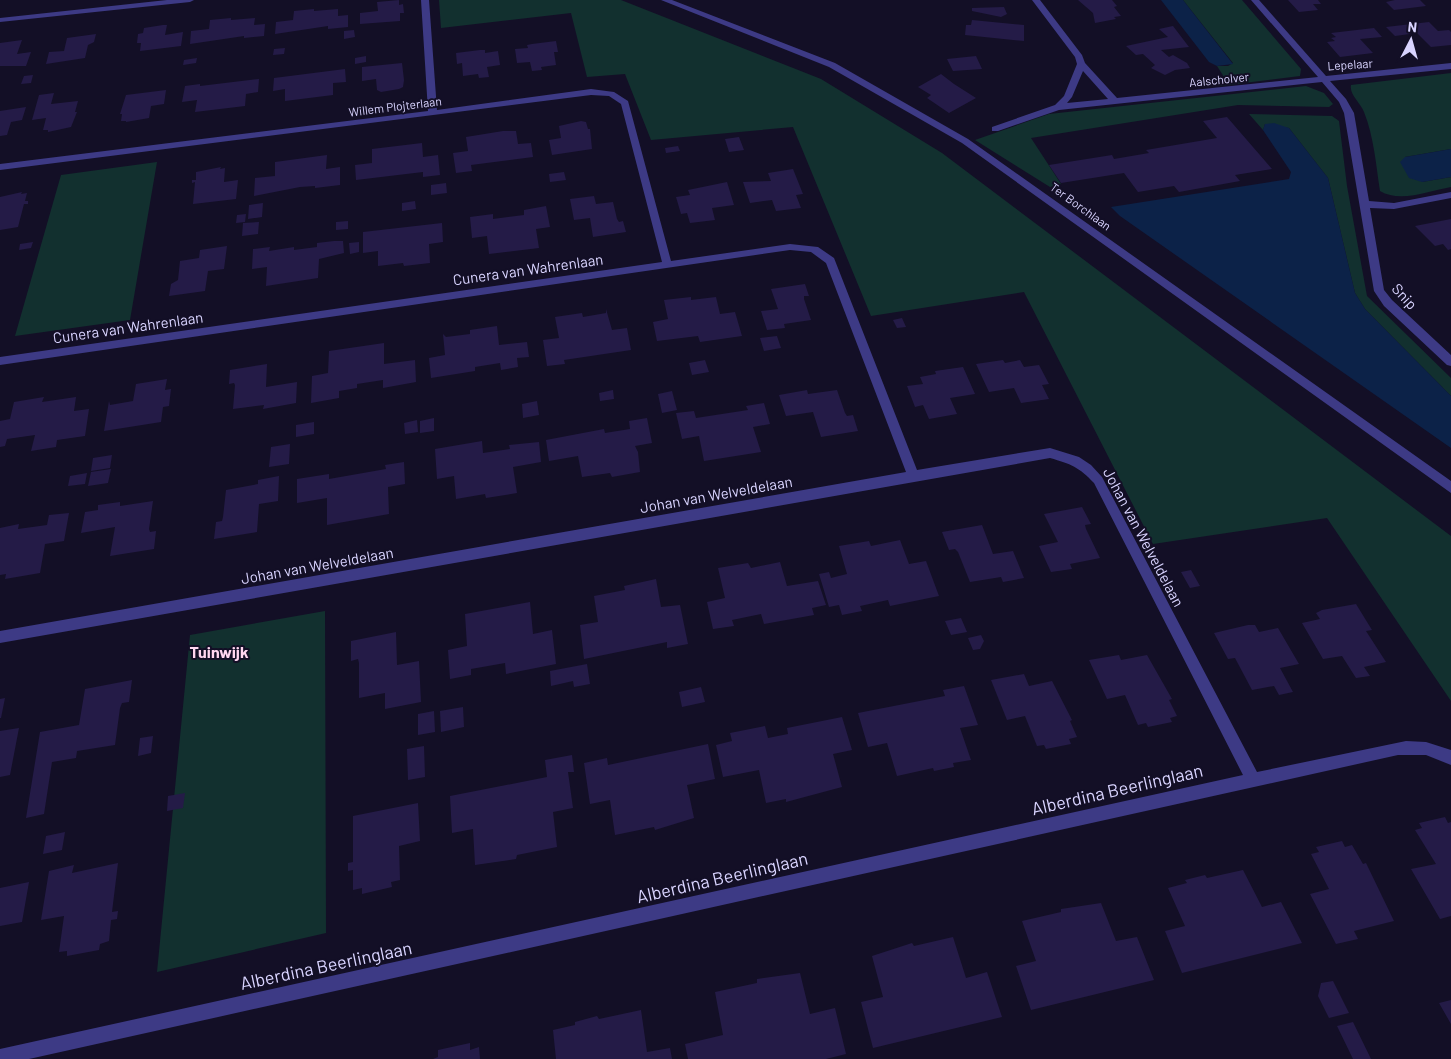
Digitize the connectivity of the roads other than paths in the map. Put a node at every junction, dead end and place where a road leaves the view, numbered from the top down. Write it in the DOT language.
graph roads {
  1 [pos="190,0"];
  2 [pos="424,0"];
  3 [pos="665,0"];
  4 [pos="1036,0"];
  5 [pos="1255,0"];
  6 [pos="0,20"];
  7 [pos="1081,64"];
  8 [pos="1451,66"];
  9 [pos="1324,80"];
  10 [pos="1116,102"];
  11 [pos="1058,107"];
  12 [pos="433,113"];
  13 [pos="995,129"];
  14 [pos="0,167"];
  15 [pos="1451,195"];
  16 [pos="1364,204"];
  17 [pos="667,263"];
  18 [pos="0,361"];
  19 [pos="1451,362"];
  20 [pos="913,476"];
  21 [pos="1451,488"];
  22 [pos="0,638"];
  23 [pos="1451,758"];
  24 [pos="1253,780"];
  25 [pos="0,1057"];
  1 -- 6 [label="street"];
  2 -- 12 [label="street"];
  3 -- 21 [label="street, Ter Borchlaan"];
  4 -- 7 [label="street"];
  5 -- 9 [label="street, Lepelaar"];
  7 -- 10 [label="street"];
  7 -- 11 [label="street"];
  8 -- 9 [label="street, Lepelaar"];
  9 -- 10 [label="street, Aalscholver"];
  9 -- 16 [label="street, Snip"];
  10 -- 11 [label="street, Aalscholver"];
  11 -- 13 [label="street, Aalscholver"];
  12 -- 14 [label="street, Willem Plojterlaan"];
  12 -- 17 [label="street, Willem Plojterlaan"];
  15 -- 16 [label="street"];
  16 -- 19 [label="street, Snip"];
  17 -- 18 [label="street, Cunera van Wahrenlaan"];
  17 -- 20 [label="street, Cunera van Wahrenlaan"];
  20 -- 22 [label="street, Johan van Welveldelaan"];
  20 -- 24 [label="street, Johan van Welveldelaan"];
  23 -- 24 [label="street, Alberdina Beerlinglaan"];
  24 -- 25 [label="street, Alberdina Beerlinglaan"];
}
